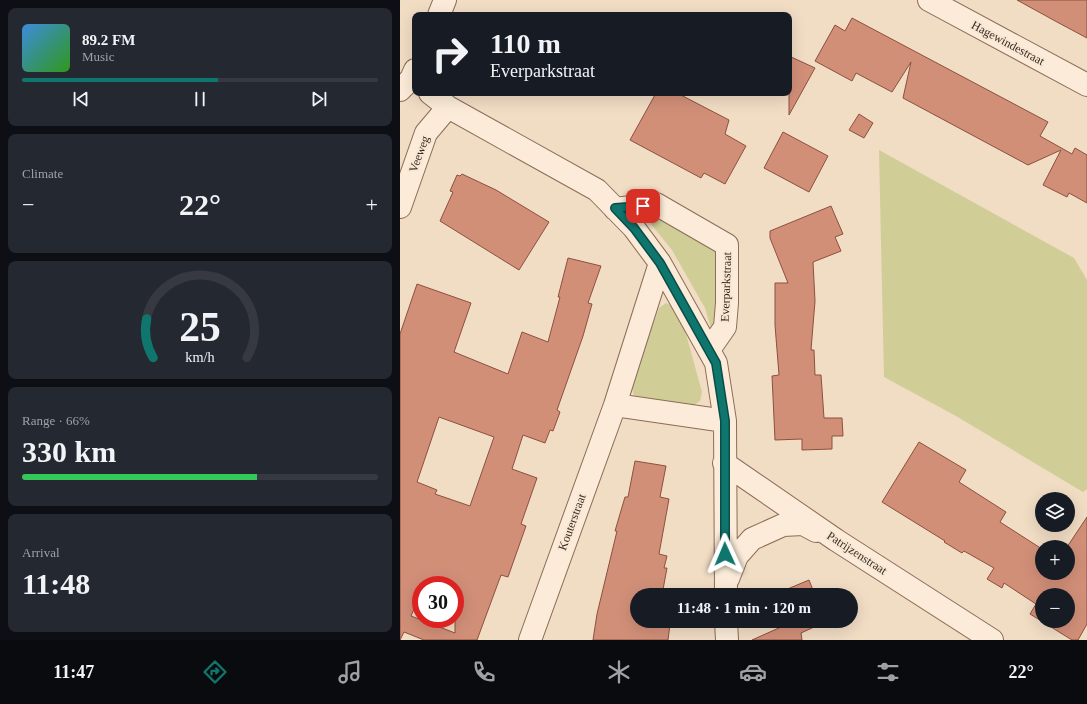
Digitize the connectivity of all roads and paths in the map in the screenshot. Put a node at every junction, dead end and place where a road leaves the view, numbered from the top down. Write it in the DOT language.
graph roads {
  1 [pos="445,0"];
  2 [pos="929,0"];
  3 [pos="440,12"];
  4 [pos="1087,85"];
  5 [pos="434,96"];
  6 [pos="448,107"];
  7 [pos="400,207"];
  8 [pos="615,208"];
  9 [pos="660,263"];
  10 [pos="709,350"];
  11 [pos="614,404"];
  12 [pos="725,421"];
  13 [pos="724,463"];
  14 [pos="836,540"];
  15 [pos="726,588"];
  16 [pos="726,588"];
  17 [pos="726,628"];
  18 [pos="530,640"];
  19 [pos="727,640"];
  20 [pos="992,640"];
  1 -- 3 [label="street"];
  2 -- 4 [label="street, Hagewindestraat"];
  5 -- 6 [label="street"];
  6 -- 7 [label="street, Veeweg"];
  6 -- 8 [label="street"];
  8 -- 9 [label="street"];
  8 -- 10 [label="street, Everparkstraat"];
  9 -- 10 [label="street"];
  9 -- 11 [label="street, Kouterstraat"];
  10 -- 12 [label="street"];
  11 -- 12 [label="street"];
  11 -- 18 [label="street, Kouterstraat"];
  12 -- 13 [label="street"];
  13 -- 14 [label="street, Patrijzenstraat"];
  13 -- 15 [label="street"];
  14 -- 16 [label="street"];
  14 -- 20 [label="street, Patrijzenstraat"];
  17 -- 19 [label="street"];
}
